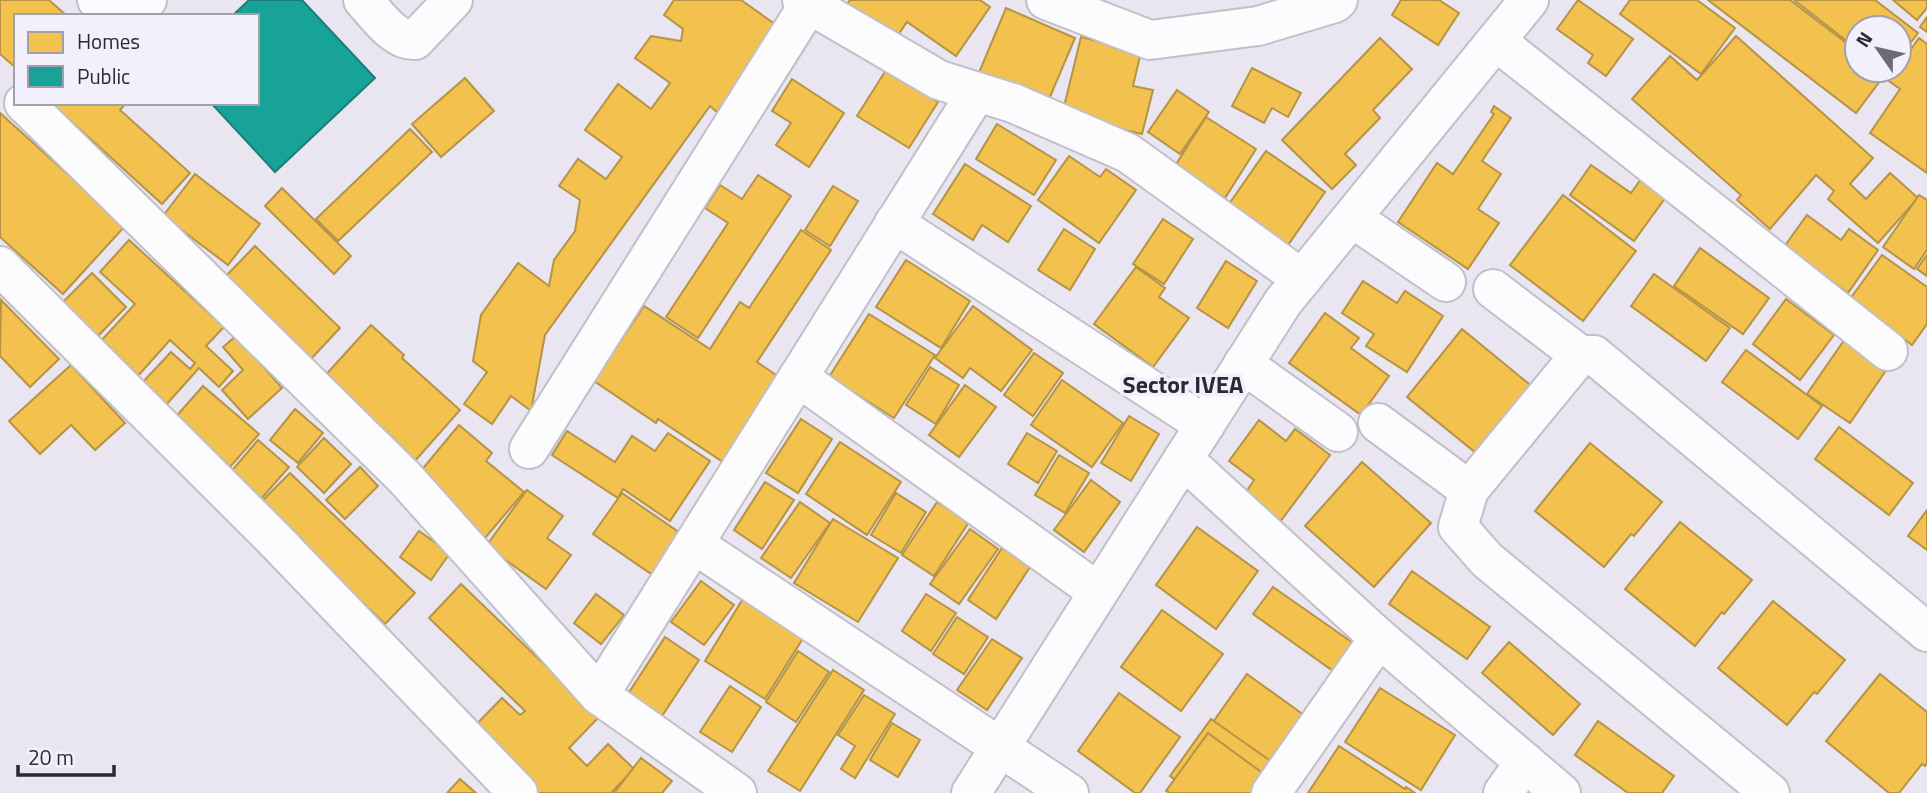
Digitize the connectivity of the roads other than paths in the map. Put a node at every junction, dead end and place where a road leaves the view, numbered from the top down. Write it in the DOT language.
graph roads {
  1 [pos="97,0"];
  2 [pos="147,0"];
  3 [pos="363,0"];
  4 [pos="453,0"];
  5 [pos="1046,0"];
  6 [pos="1338,0"];
  7 [pos="1529,0"];
  8 [pos="805,2"];
  9 [pos="1496,41"];
  10 [pos="0,80"];
  11 [pos="976,92"];
  12 [pos="14,93"];
  13 [pos="26,105"];
  14 [pos="1352,218"];
  15 [pos="894,223"];
  16 [pos="0,266"];
  17 [pos="1302,279"];
  18 [pos="1447,282"];
  19 [pos="1493,289"];
  20 [pos="1888,351"];
  21 [pos="1580,355"];
  22 [pos="1243,364"];
  23 [pos="798,377"];
  24 [pos="1378,423"];
  25 [pos="1205,425"];
  26 [pos="1338,432"];
  27 [pos="529,449"];
  28 [pos="1183,458"];
  29 [pos="1469,490"];
  30 [pos="694,544"];
  31 [pos="1098,592"];
  32 [pos="1927,632"];
  33 [pos="1379,638"];
  34 [pos="599,695"];
  35 [pos="1000,747"];
  36 [pos="1525,762"];
  37 [pos="518,793"];
  38 [pos="737,793"];
  39 [pos="971,793"];
  40 [pos="1069,793"];
  41 [pos="1271,793"];
  42 [pos="1503,793"];
  43 [pos="1561,793"];
  44 [pos="1770,793"];
  1 -- 2 [label="street"];
  3 -- 4 [label="street"];
  5 -- 6 [label="street"];
  7 -- 9 [label="street"];
  8 -- 11 [label="street"];
  8 -- 27 [label="street"];
  9 -- 14 [label="street"];
  9 -- 20 [label="street"];
  10 -- 12 [label="street"];
  11 -- 15 [label="street"];
  11 -- 17 [label="street"];
  13 -- 34 [label="street"];
  14 -- 17 [label="street"];
  14 -- 18 [label="street"];
  15 -- 23 [label="street"];
  15 -- 25 [label="street"];
  16 -- 37 [label="street"];
  17 -- 22 [label="street"];
  19 -- 21 [label="street"];
  21 -- 29 [label="street"];
  21 -- 32 [label="street"];
  22 -- 25 [label="street"];
  22 -- 26 [label="street"];
  23 -- 30 [label="street"];
  23 -- 31 [label="street"];
  24 -- 29 [label="street"];
  25 -- 28 [label="street"];
  28 -- 31 [label="street"];
  28 -- 33 [label="street"];
  29 -- 44 [label="street"];
  30 -- 34 [label="street"];
  30 -- 35 [label="street"];
  31 -- 35 [label="street"];
  33 -- 36 [label="street"];
  33 -- 41 [label="street"];
  34 -- 38 [label="street"];
  35 -- 39 [label="street"];
  35 -- 40 [label="street"];
  36 -- 42 [label="street"];
  36 -- 43 [label="street"];
}
